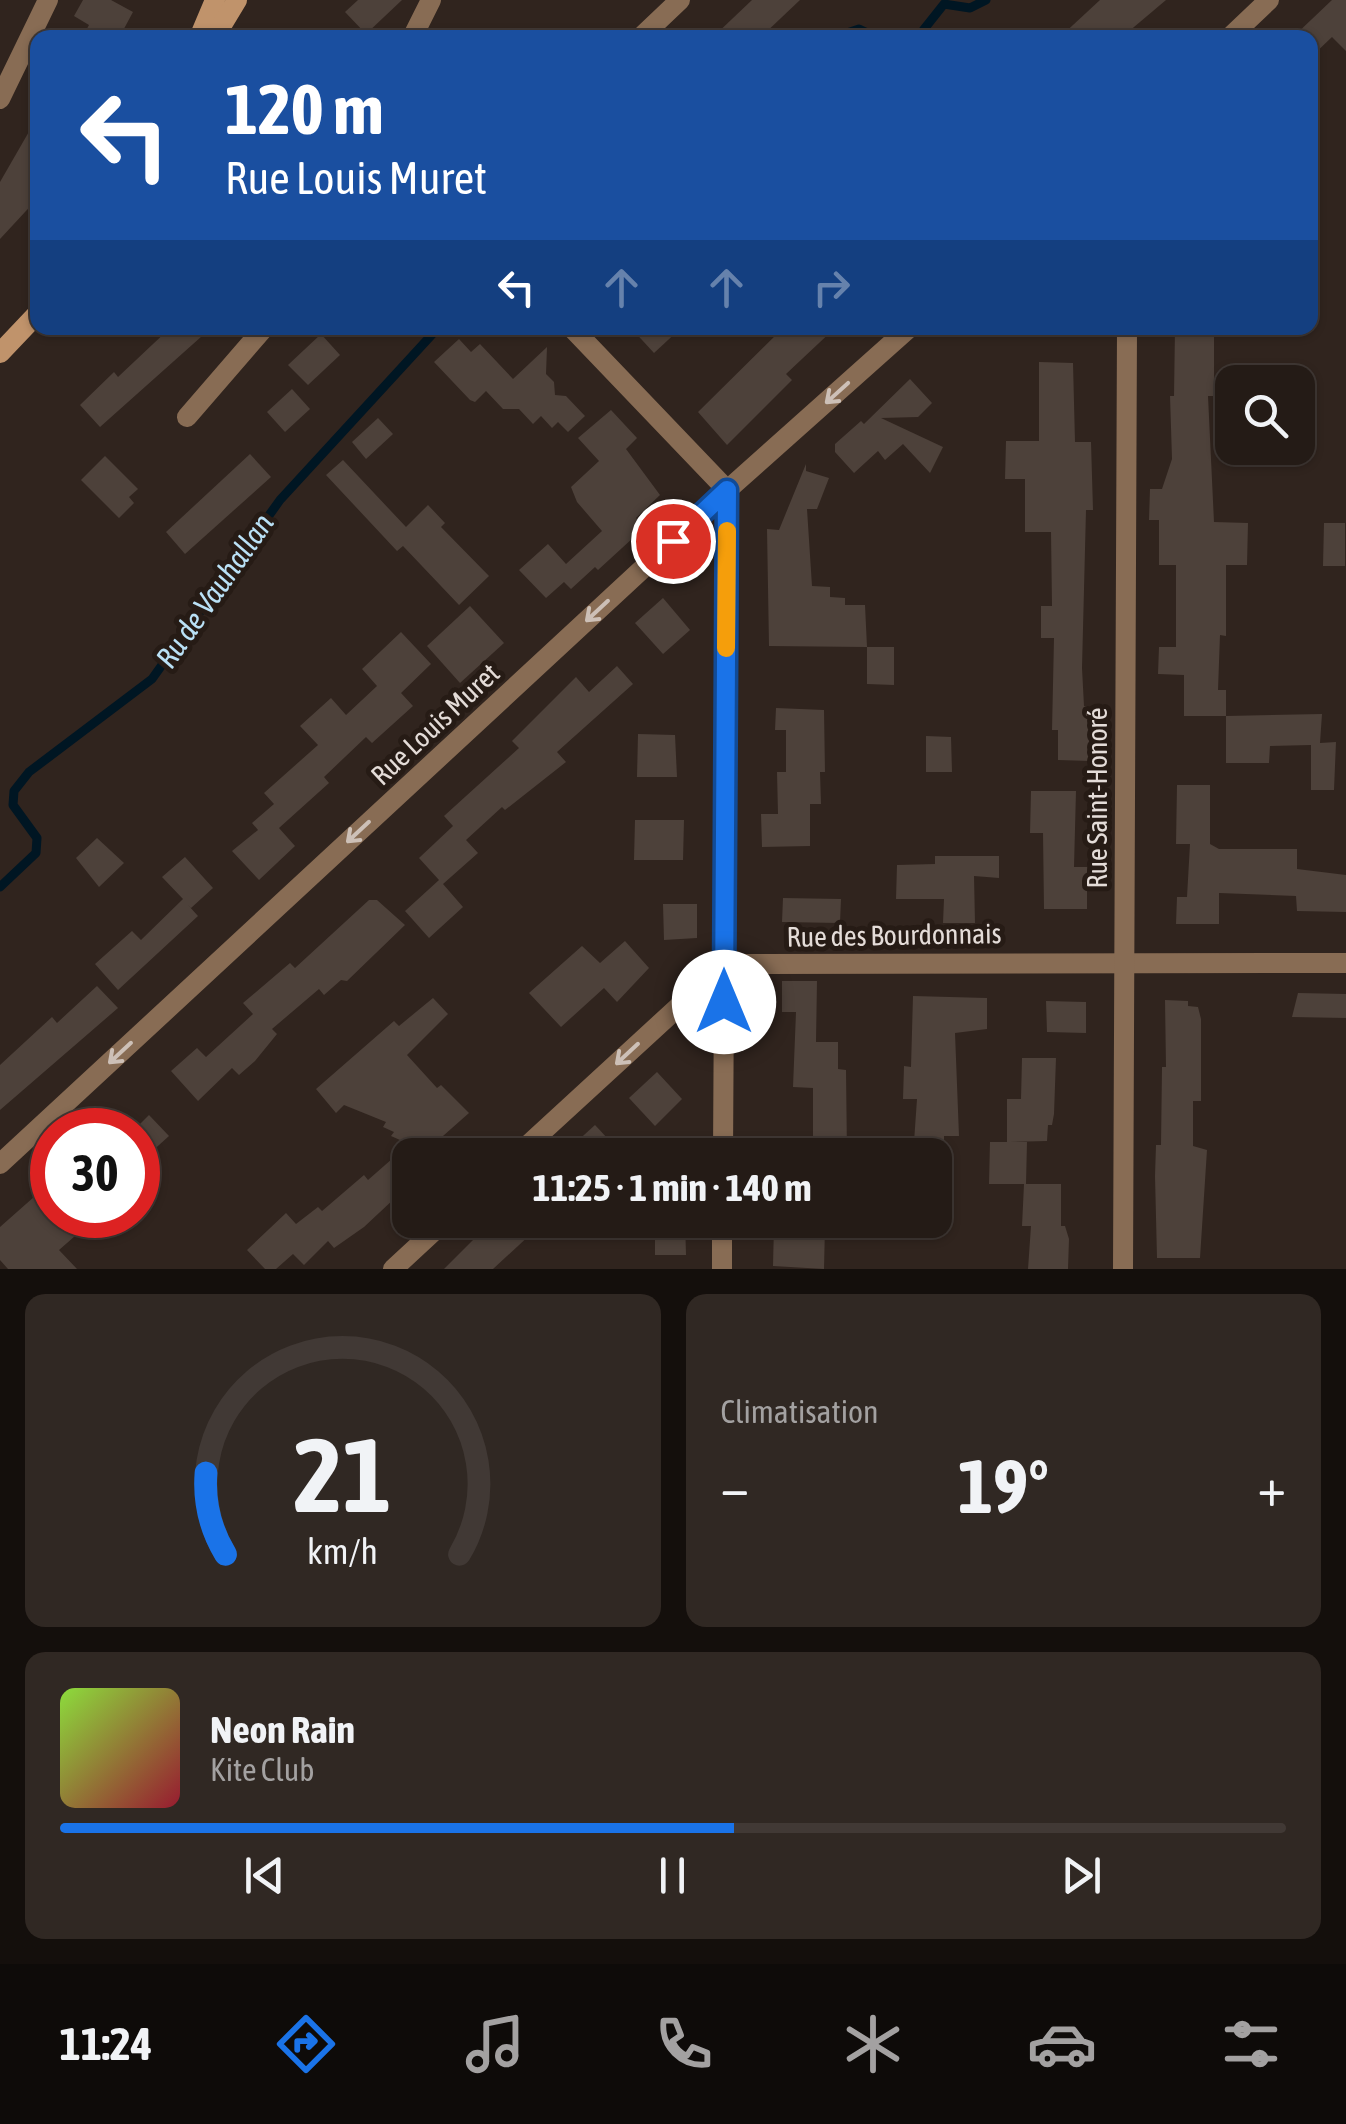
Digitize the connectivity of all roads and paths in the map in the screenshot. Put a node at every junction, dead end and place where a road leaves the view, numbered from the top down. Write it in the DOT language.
graph roads {
  1 [pos="48,0"];
  2 [pos="216,0"];
  3 [pos="237,0"];
  4 [pos="431,0"];
  5 [pos="680,0"];
  6 [pos="1269,0"];
  7 [pos="33,30"];
  8 [pos="203,30"];
  9 [pos="219,30"];
  10 [pos="416,30"];
  11 [pos="648,30"];
  12 [pos="1237,30"];
  13 [pos="30,37"];
  14 [pos="0,98"];
  15 [pos="30,322"];
  16 [pos="258,335"];
  17 [pos="579,335"];
  18 [pos="901,335"];
  19 [pos="1126,335"];
  20 [pos="0,353"];
  21 [pos="187,417"];
  22 [pos="727,490"];
  23 [pos="1125,960"];
  24 [pos="1346,963"];
  25 [pos="724,964"];
  26 [pos="535,1138"];
  27 [pos="723,1138"];
  28 [pos="0,1164"];
  29 [pos="427,1238"];
  30 [pos="722,1238"];
  31 [pos="393,1269"];
  32 [pos="722,1269"];
  33 [pos="1123,1269"];
  1 -- 7 [label="street"];
  2 -- 8 [label="main road"];
  3 -- 9 [label="main road"];
  4 -- 10 [label="street"];
  5 -- 11 [label="street"];
  6 -- 12 [label="street"];
  13 -- 14 [label="street"];
  15 -- 20 [label="main road"];
  16 -- 21 [label="street"];
  17 -- 22 [label="street"];
  18 -- 22 [label="street, Rue Louis Muret, one-way"];
  19 -- 23 [label="street, Rue Saint-Honoré"];
  22 -- 25 [label="street"];
  22 -- 28 [label="street, Rue Louis Muret, one-way"];
  23 -- 24 [label="street, Rue des Bourdonnais"];
  23 -- 25 [label="street, Rue des Bourdonnais"];
  23 -- 33 [label="street, Rue Saint-Honoré"];
  25 -- 26 [label="street, one-way"];
  25 -- 27 [label="street"];
  29 -- 31 [label="street"];
  30 -- 32 [label="street"];
}
